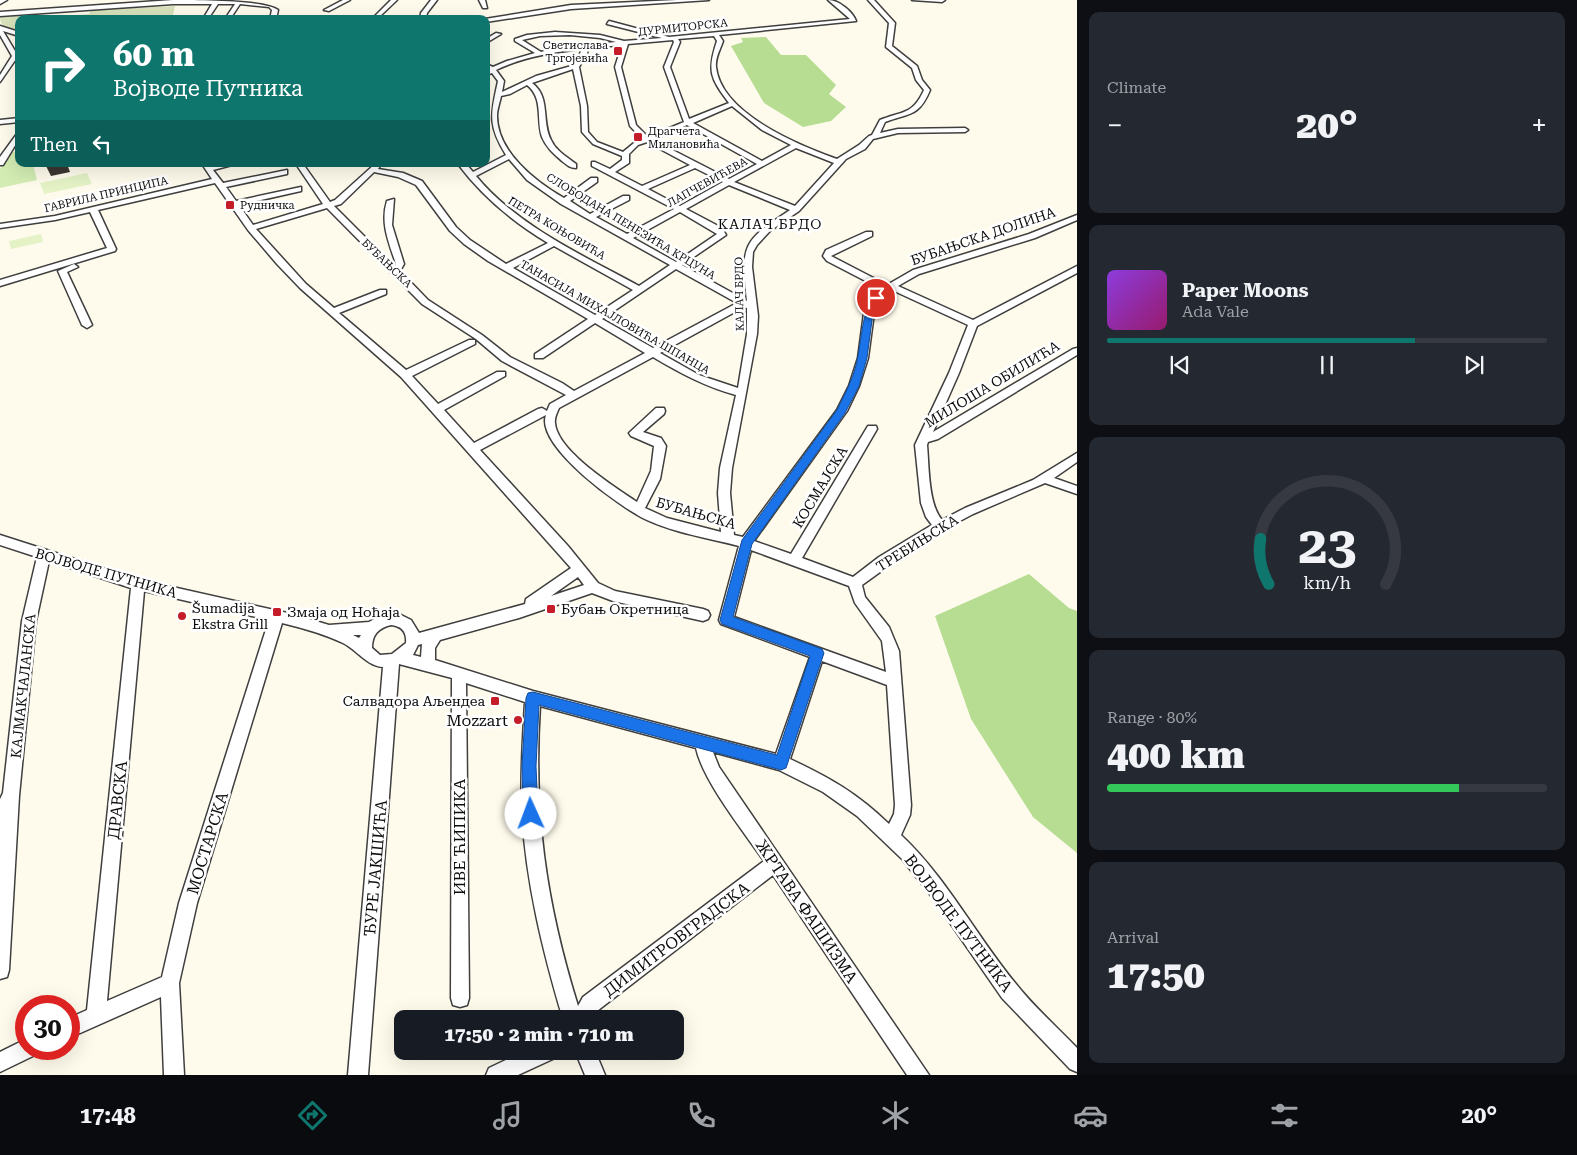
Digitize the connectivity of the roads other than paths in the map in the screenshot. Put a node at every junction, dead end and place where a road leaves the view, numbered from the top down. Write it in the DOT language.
graph roads {
  1 [pos="4,0"];
  2 [pos="347,0"];
  3 [pos="394,0"];
  4 [pos="434,0"];
  5 [pos="482,0"];
  6 [pos="570,0"];
  7 [pos="706,0"];
  8 [pos="830,0"];
  9 [pos="871,0"];
  10 [pos="915,0"];
  11 [pos="942,0"];
  12 [pos="175,1"];
  13 [pos="215,1"];
  14 [pos="0,2"];
  15 [pos="146,2"];
  16 [pos="239,2"];
  17 [pos="666,2"];
  18 [pos="120,3"];
  19 [pos="325,3"];
  20 [pos="615,3"];
  21 [pos="49,4"];
  22 [pos="530,6"];
  23 [pos="485,7"];
  24 [pos="571,8"];
  25 [pos="53,10"];
  26 [pos="326,10"];
  27 [pos="536,12"];
  28 [pos="0,14"];
  29 [pos="206,15"];
  30 [pos="230,15"];
  31 [pos="274,15"];
  32 [pos="326,15"];
  33 [pos="378,15"];
  34 [pos="424,15"];
  35 [pos="490,19"];
  36 [pos="609,23"];
  37 [pos="0,29"];
  38 [pos="15,33"];
  39 [pos="498,34"];
  40 [pos="716,34"];
  41 [pos="673,38"];
  42 [pos="490,39"];
  43 [pos="625,44"];
  44 [pos="584,47"];
  45 [pos="539,53"];
  46 [pos="0,64"];
  47 [pos="11,64"];
  48 [pos="15,65"];
  49 [pos="576,66"];
  50 [pos="490,68"];
  51 [pos="490,71"];
  52 [pos="0,80"];
  53 [pos="527,82"];
  54 [pos="497,95"];
  55 [pos="732,104"];
  56 [pos="15,120"];
  57 [pos="0,122"];
  58 [pos="688,123"];
  59 [pos="966,130"];
  60 [pos="875,136"];
  61 [pos="15,139"];
  62 [pos="646,139"];
  63 [pos="798,144"];
  64 [pos="625,154"];
  65 [pos="510,156"];
  66 [pos="838,162"];
  67 [pos="0,163"];
  68 [pos="595,164"];
  69 [pos="764,164"];
  70 [pos="695,165"];
  71 [pos="490,166"];
  72 [pos="573,166"];
  73 [pos="208,167"];
  74 [pos="301,167"];
  75 [pos="376,167"];
  76 [pos="464,167"];
  77 [pos="489,167"];
  78 [pos="284,172"];
  79 [pos="610,172"];
  80 [pos="471,176"];
  81 [pos="594,180"];
  82 [pos="219,183"];
  83 [pos="728,183"];
  84 [pos="298,188"];
  85 [pos="641,189"];
  86 [pos="626,198"];
  87 [pos="391,201"];
  88 [pos="564,202"];
  89 [pos="234,204"];
  90 [pos="330,205"];
  91 [pos="93,209"];
  92 [pos="681,209"];
  93 [pos="796,209"];
  94 [pos="590,217"];
  95 [pos="1077,217"];
  96 [pos="0,227"];
  97 [pos="251,228"];
  98 [pos="870,234"];
  99 [pos="627,238"];
  100 [pos="556,242"];
  101 [pos="115,255"];
  102 [pos="677,267"];
  103 [pos="506,268"];
  104 [pos="1077,269"];
  105 [pos="395,272"];
  106 [pos="0,283"];
  107 [pos="889,288"];
  108 [pos="639,289"];
  109 [pos="383,292"];
  110 [pos="747,305"];
  111 [pos="333,312"];
  112 [pos="594,319"];
  113 [pos="973,324"];
  114 [pos="87,325"];
  115 [pos="472,342"];
  116 [pos="1077,351"];
  117 [pos="653,353"];
  118 [pos="539,356"];
  119 [pos="501,374"];
  120 [pos="405,375"];
  121 [pos="742,393"];
  122 [pos="574,396"];
  123 [pos="436,410"];
  124 [pos="660,411"];
  125 [pos="542,412"];
  126 [pos="872,429"];
  127 [pos="922,440"];
  128 [pos="474,448"];
  129 [pos="1077,457"];
  130 [pos="1045,479"];
  131 [pos="1077,490"];
  132 [pos="638,509"];
  133 [pos="940,526"];
  134 [pos="728,538"];
  135 [pos="0,540"];
  136 [pos="746,543"];
  137 [pos="44,555"];
  138 [pos="794,560"];
  139 [pos="580,568"];
  140 [pos="138,584"];
  141 [pos="856,584"];
  142 [pos="593,587"];
  143 [pos="518,612"];
  144 [pos="703,615"];
  145 [pos="277,617"];
  146 [pos="409,627"];
  147 [pos="370,628"];
  148 [pos="329,631"];
  149 [pos="439,633"];
  150 [pos="412,644"];
  151 [pos="365,650"];
  152 [pos="818,653"];
  153 [pos="395,659"];
  154 [pos="432,663"];
  155 [pos="459,675"];
  156 [pos="894,681"];
  157 [pos="533,698"];
  158 [pos="704,743"];
  159 [pos="781,763"];
  160 [pos="11,795"];
  161 [pos="0,815"];
  162 [pos="892,837"];
  163 [pos="776,863"];
  164 [pos="0,970"];
  165 [pos="170,983"];
  166 [pos="460,998"];
  167 [pos="570,1010"];
  168 [pos="586,1010"];
  169 [pos="96,1015"];
  170 [pos="80,1023"];
  171 [pos="15,1054"];
  172 [pos="528,1060"];
  173 [pos="589,1060"];
  174 [pos="0,1062"];
  175 [pos="1077,1062"];
  176 [pos="174,1075"];
  177 [pos="358,1075"];
  178 [pos="496,1075"];
  179 [pos="595,1075"];
  180 [pos="919,1075"];
  1 -- 14 [label="street"];
  2 -- 26 [label="street"];
  3 -- 33 [label="street"];
  4 -- 34 [label="street"];
  5 -- 23 [label="street"];
  6 -- 24 [label="street"];
  7 -- 17 [label="street"];
  8 -- 40 [label="street, ДУРМИТОРСКА"];
  9 -- 60 [label="street"];
  10 -- 11 [label="street"];
  12 -- 13 [label="street"];
  12 -- 15 [label="street"];
  13 -- 16 [label="street"];
  13 -- 29 [label="street"];
  15 -- 18 [label="street"];
  16 -- 30 [label="street"];
  16 -- 31 [label="street"];
  17 -- 20 [label="street"];
  18 -- 25 [label="street"];
  19 -- 26 [label="street"];
  20 -- 24 [label="street"];
  21 -- 25 [label="street"];
  22 -- 27 [label="street"];
  24 -- 27 [label="street"];
  25 -- 28 [label="street"];
  26 -- 32 [label="street"];
  27 -- 35 [label="street"];
  36 -- 41 [label="street"];
  37 -- 38 [label="street"];
  37 -- 47 [label="street"];
  39 -- 42 [label="street"];
  40 -- 41 [label="street, ДУРМИТОРСКА"];
  40 -- 55 [label="street"];
  41 -- 43 [label="street, ДУРМИТОРСКА"];
  41 -- 58 [label="street"];
  43 -- 44 [label="street, ДУРМИТОРСКА"];
  43 -- 45 [label="street"];
  43 -- 62 [label="street"];
  44 -- 45 [label="street, ДУРМИТОРСКА"];
  44 -- 49 [label="street"];
  45 -- 50 [label="street, ДУРМИТОРСКА"];
  46 -- 47 [label="street"];
  47 -- 48 [label="street"];
  47 -- 52 [label="street"];
  49 -- 53 [label="street"];
  49 -- 64 [label="street"];
  51 -- 54 [label="street, СЛОБОДАНА ПЕНЕЗИЋА КРЦУНА"];
  53 -- 54 [label="street"];
  53 -- 72 [label="street"];
  54 -- 65 [label="street, СЛОБОДАНА ПЕНЕЗИЋА КРЦУНА"];
  55 -- 58 [label="street"];
  55 -- 63 [label="street"];
  56 -- 57 [label="street"];
  58 -- 62 [label="street"];
  58 -- 69 [label="street"];
  59 -- 60 [label="street, КАЛАЧ БРДО"];
  60 -- 66 [label="street, КАЛАЧ БРДО"];
  61 -- 67 [label="street"];
  62 -- 64 [label="street"];
  62 -- 70 [label="street"];
  63 -- 66 [label="street"];
  63 -- 69 [label="street, ЛАПЧЕВИЋЕВА"];
  64 -- 79 [label="street"];
  65 -- 71 [label="street"];
  65 -- 88 [label="street, СЛОБОДАНА ПЕНЕЗИЋА КРЦУНА"];
  66 -- 93 [label="street, КАЛАЧ БРДО"];
  68 -- 79 [label="street"];
  69 -- 83 [label="street, ЛАПЧЕВИЋЕВА"];
  70 -- 83 [label="street"];
  70 -- 85 [label="street"];
  73 -- 82 [label="street"];
  74 -- 90 [label="street, БУБАЊСКА"];
  75 -- 90 [label="street"];
  75 -- 103 [label="street, ТАНАСИЈА МИХАЈЛОВИЋА ШПАНЦА"];
  76 -- 80 [label="street, ПЕТРА КОЊОВИЋА"];
  77 -- 80 [label="street"];
  78 -- 82 [label="street, ГАВРИЛА ПРИНЦИПА"];
  79 -- 85 [label="street"];
  80 -- 100 [label="street, ПЕТРА КОЊОВИЋА"];
  81 -- 88 [label="street"];
  82 -- 89 [label="street"];
  82 -- 91 [label="street, ГАВРИЛА ПРИНЦИПА"];
  83 -- 92 [label="street, ЛАПЧЕВИЋЕВА"];
  83 -- 93 [label="street"];
  84 -- 89 [label="street"];
  85 -- 92 [label="street"];
  86 -- 94 [label="street"];
  87 -- 105 [label="street"];
  88 -- 94 [label="street, СЛОБОДАНА ПЕНЕЗИЋА КРЦУНА"];
  89 -- 97 [label="street"];
  90 -- 97 [label="street"];
  90 -- 105 [label="street, БУБАЊСКА"];
  91 -- 96 [label="street, ГАВРИЛА ПРИНЦИПА"];
  91 -- 106 [label="street"];
  92 -- 99 [label="street, ЛАПЧЕВИЋЕВА"];
  92 -- 102 [label="street"];
  93 -- 110 [label="street, КАЛАЧ БРДО"];
  94 -- 99 [label="street, СЛОБОДАНА ПЕНЕЗИЋА КРЦУНА"];
  95 -- 107 [label="street, БУБАЊСКА ДОЛИНА"];
  97 -- 111 [label="street"];
  98 -- 107 [label="street"];
  99 -- 102 [label="street, СЛОБОДАНА ПЕНЕЗИЋА КРЦУНА"];
  100 -- 103 [label="street, ТАНАСИЈА МИХАЈЛОВИЋА ШПАНЦА"];
  100 -- 108 [label="street, ПЕТРА КОЊОВИЋА"];
  101 -- 114 [label="street"];
  102 -- 108 [label="street"];
  102 -- 110 [label="street, СЛОБОДАНА ПЕНЕЗИЋА КРЦУНА"];
  103 -- 112 [label="street, ТАНАСИЈА МИХАЈЛОВИЋА ШПАНЦА"];
  104 -- 113 [label="street"];
  105 -- 122 [label="street, БУБАЊСКА"];
  107 -- 113 [label="street"];
  107 -- 136 [label="street, БУБАЊСКА ДОЛИНА"];
  108 -- 112 [label="street"];
  109 -- 111 [label="street"];
  110 -- 117 [label="street"];
  110 -- 121 [label="street, КАЛАЧ БРДО"];
  111 -- 120 [label="street"];
  112 -- 117 [label="street, ТАНАСИЈА МИХАЈЛОВИЋА ШПАНЦА"];
  112 -- 118 [label="street"];
  113 -- 127 [label="street"];
  115 -- 120 [label="street"];
  116 -- 127 [label="street, МИЛОША ОБИЛИЋА"];
  117 -- 121 [label="street, ТАНАСИЈА МИХАЈЛОВИЋА ШПАНЦА"];
  117 -- 122 [label="street"];
  119 -- 123 [label="street"];
  120 -- 123 [label="street"];
  121 -- 134 [label="street, КАЛАЧ БРДО"];
  122 -- 132 [label="street, БУБАЊСКА"];
  123 -- 128 [label="street"];
  124 -- 132 [label="street"];
  125 -- 128 [label="street"];
  126 -- 138 [label="street, КОСМАЈСКА"];
  127 -- 133 [label="street"];
  128 -- 139 [label="street"];
  129 -- 130 [label="street, ТРЕБИЊСКА"];
  130 -- 131 [label="street"];
  130 -- 133 [label="street, ТРЕБИЊСКА"];
  132 -- 134 [label="street, БУБАЊСКА"];
  133 -- 141 [label="street, ТРЕБИЊСКА"];
  134 -- 136 [label="street, БУБАЊСКА"];
  135 -- 137 [label="street, ВОЈВОДЕ ПУТНИКА"];
  136 -- 138 [label="street, БУБАЊСКА"];
  136 -- 152 [label="street, БУБАЊСКА ДОЛИНА"];
  137 -- 140 [label="street, ВОЈВОДЕ ПУТНИКА"];
  137 -- 160 [label="street, КАЈМАКЧАЛАНСКА"];
  138 -- 141 [label="street, БУБАЊСКА"];
  139 -- 142 [label="street"];
  139 -- 143 [label="street"];
  140 -- 145 [label="street, ВОЈВОДЕ ПУТНИКА"];
  140 -- 169 [label="street, ДРАВСКА"];
  141 -- 156 [label="street"];
  142 -- 143 [label="street"];
  142 -- 144 [label="street"];
  143 -- 149 [label="street"];
  145 -- 148 [label="street, ВОЈВОДЕ ПУТНИКА"];
  145 -- 165 [label="street, МОСТАРСКА"];
  146 -- 147 [label="street, ВОЈВОДЕ ПУТНИКА"];
  146 -- 149 [label="street"];
  146 -- 150 [label="street"];
  147 -- 148 [label="street, ВОЈВОДЕ ПУТНИКА"];
  147 -- 151 [label="street"];
  148 -- 151 [label="street, ВОЈВОДЕ ПУТНИКА"];
  149 -- 150 [label="street"];
  149 -- 154 [label="street"];
  150 -- 153 [label="street"];
  150 -- 154 [label="street, ВОЈВОДЕ ПУТНИКА"];
  151 -- 153 [label="street, ВОЈВОДЕ ПУТНИКА"];
  152 -- 156 [label="street"];
  152 -- 159 [label="street"];
  153 -- 154 [label="street, ВОЈВОДЕ ПУТНИКА"];
  153 -- 177 [label="street, ЂУРЕ ЈАКШИЋА"];
  154 -- 155 [label="street, ВОЈВОДЕ ПУТНИКА"];
  155 -- 157 [label="street, ВОЈВОДЕ ПУТНИКА"];
  155 -- 166 [label="street, ИВЕ ЋИПИКА"];
  156 -- 162 [label="street"];
  157 -- 158 [label="street, ВОЈВОДЕ ПУТНИКА"];
  157 -- 167 [label="street"];
  158 -- 159 [label="street, ВОЈВОДЕ ПУТНИКА"];
  158 -- 163 [label="street, ЖРТАВА ФАШИЗМА"];
  159 -- 162 [label="street, ВОЈВОДЕ ПУТНИКА"];
  160 -- 161 [label="street, КАЈМАКЧАЛАНСКА"];
  160 -- 164 [label="street"];
  162 -- 175 [label="street, ВОЈВОДЕ ПУТНИКА"];
  163 -- 168 [label="street, ДИМИТРОВГРАДСКА"];
  163 -- 180 [label="street, ЖРТАВА ФАШИЗМА"];
  165 -- 169 [label="street"];
  165 -- 176 [label="street, МОСТАРСКА"];
  169 -- 170 [label="street"];
  171 -- 174 [label="street"];
  172 -- 178 [label="street"];
  173 -- 179 [label="street"];
}
